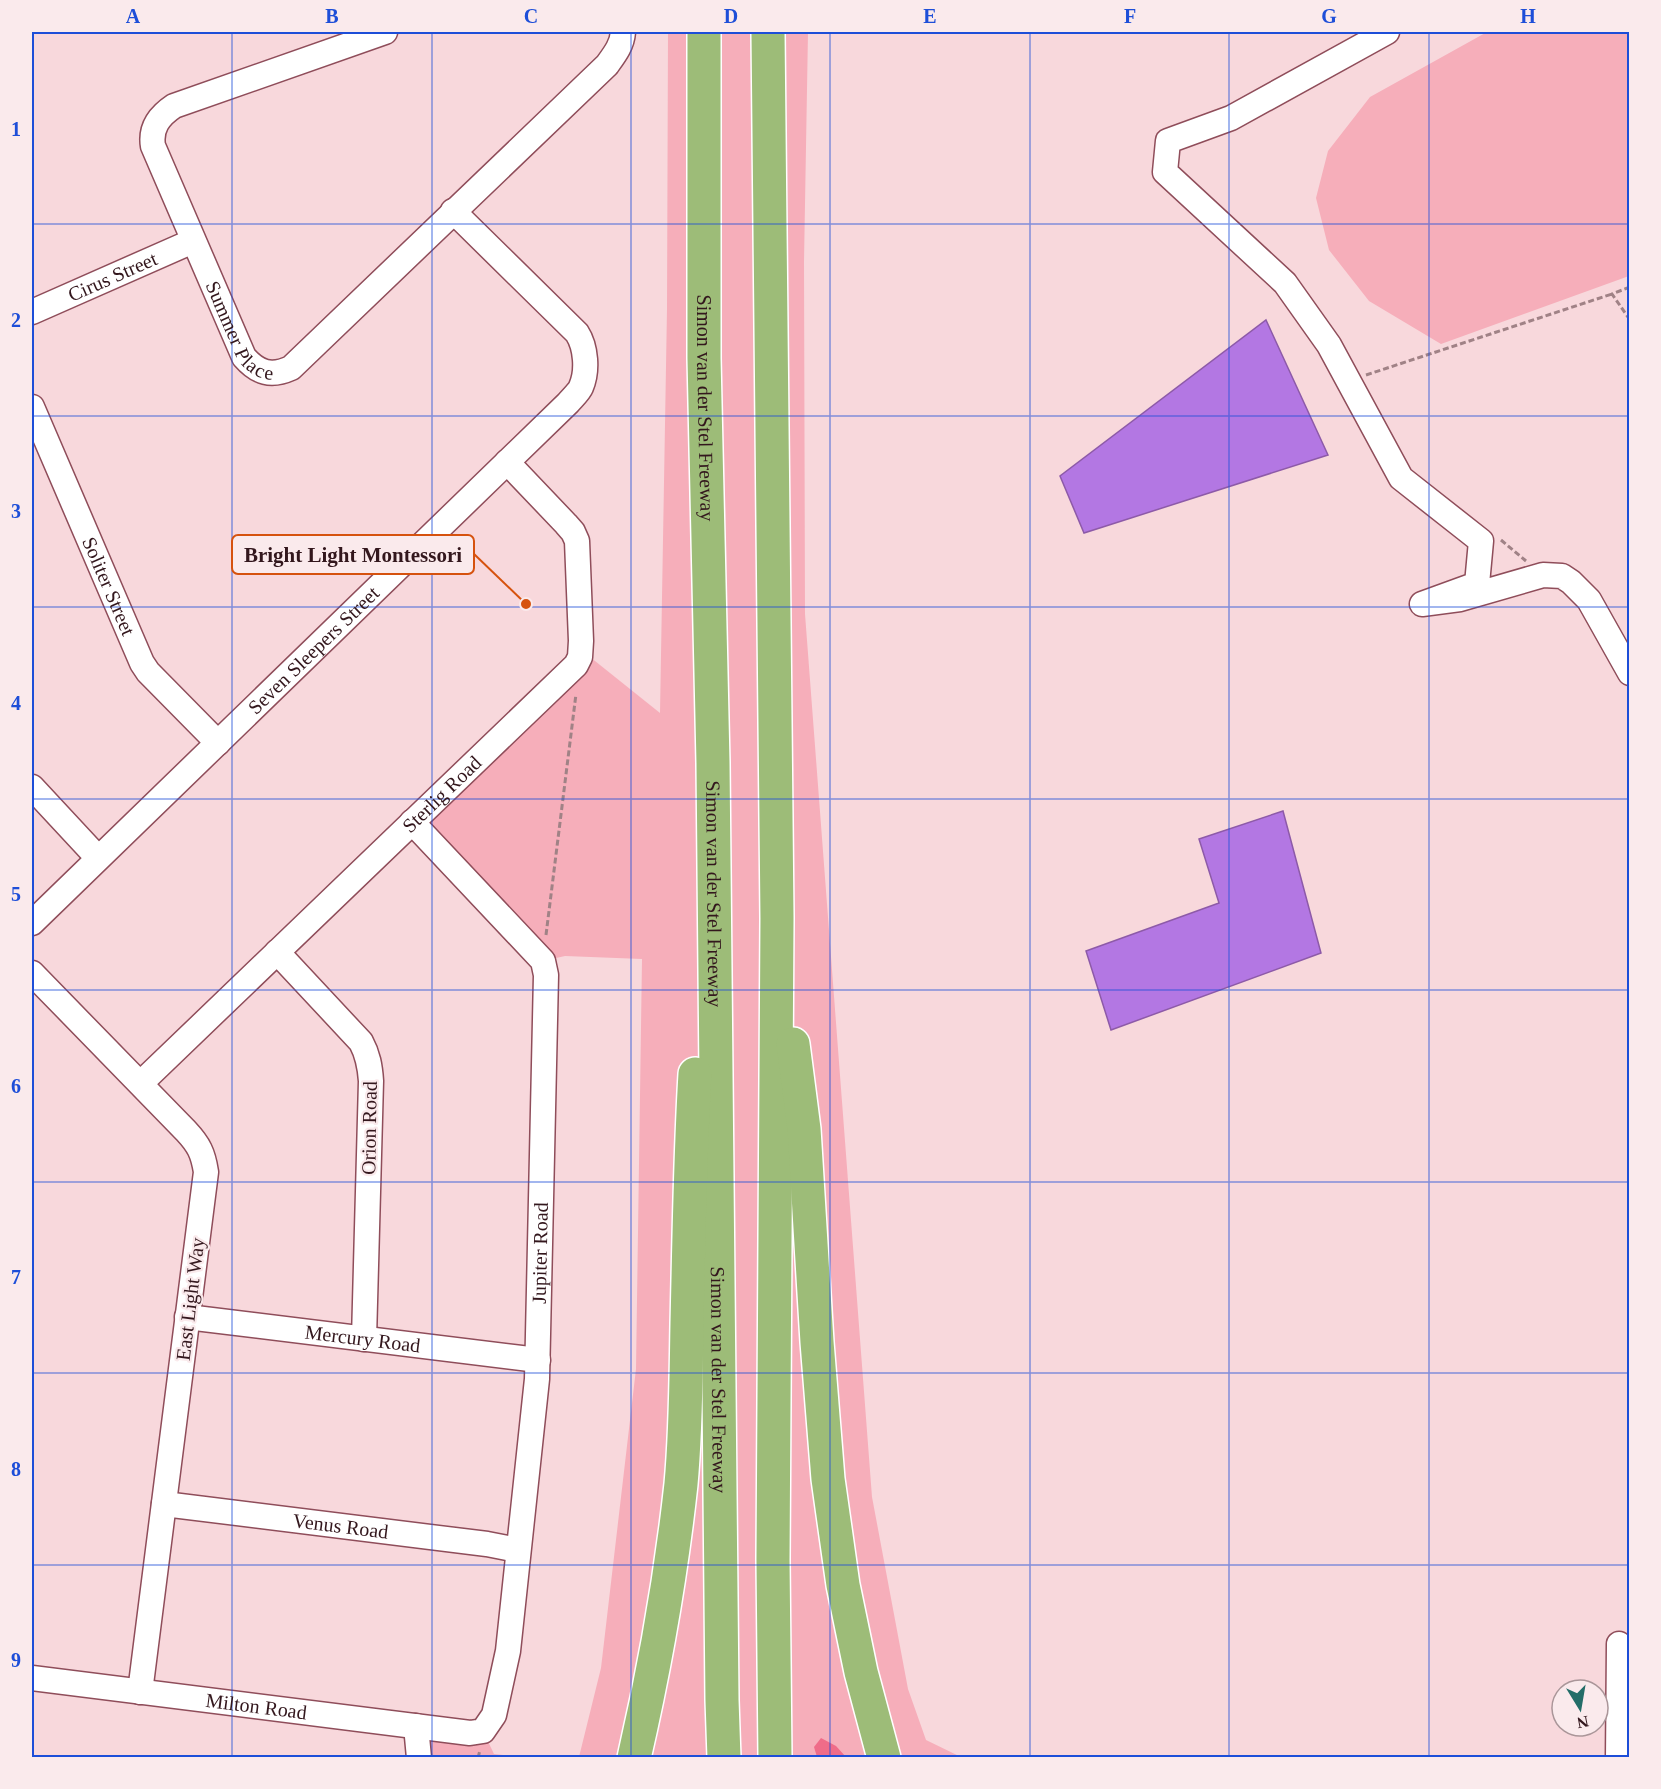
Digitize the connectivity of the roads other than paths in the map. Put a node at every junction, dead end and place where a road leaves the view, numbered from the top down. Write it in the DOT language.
graph roads {
  1 [pos="386,32"];
  2 [pos="623,32"];
  3 [pos="704,32"];
  4 [pos="768,32"];
  5 [pos="1387,32"];
  6 [pos="335,40"];
  7 [pos="453,211"];
  8 [pos="193,241"];
  9 [pos="32,312"];
  10 [pos="32,407"];
  11 [pos="507,462"];
  12 [pos="1629,673"];
  13 [pos="218,743"];
  14 [pos="32,787"];
  15 [pos="412,822"];
  16 [pos="98,858"];
  17 [pos="713,890"];
  18 [pos="777,918"];
  19 [pos="32,922"];
  20 [pos="277,952"];
  21 [pos="32,974"];
  22 [pos="141,1083"];
  23 [pos="187,1317"];
  24 [pos="364,1339"];
  25 [pos="537,1360"];
  26 [pos="164,1504"];
  27 [pos="518,1550"];
  28 [pos="1619,1644"];
  29 [pos="32,1678"];
  30 [pos="140,1692"];
  31 [pos="416,1726"];
  32 [pos="483,1731"];
  33 [pos="419,1758"];
  34 [pos="634,1758"];
  35 [pos="724,1758"];
  36 [pos="775,1758"];
  37 [pos="884,1758"];
  38 [pos="1618,1758"];
  1 -- 6 [label="street, Summer Place"];
  2 -- 7 [label="street, Summer Place"];
  3 -- 17 [label="highway, Simon van der Stel Freeway"];
  4 -- 18 [label="highway"];
  5 -- 12 [label="street"];
  6 -- 8 [label="street, Summer Place"];
  7 -- 8 [label="street, Summer Place"];
  7 -- 11 [label="street, Seven Sleepers Street"];
  8 -- 9 [label="street, Cirus Street"];
  10 -- 13 [label="street, Soliter Street"];
  11 -- 13 [label="street, Seven Sleepers Street"];
  11 -- 15 [label="street, Sterlig Road"];
  13 -- 16 [label="street, Seven Sleepers Street"];
  14 -- 16 [label="street"];
  15 -- 20 [label="street, Sterlig Road"];
  15 -- 25 [label="street, Jupiter Road"];
  16 -- 19 [label="street, Seven Sleepers Street"];
  17 -- 34 [label="highway"];
  17 -- 35 [label="highway, Simon van der Stel Freeway"];
  18 -- 36 [label="highway"];
  18 -- 37 [label="highway"];
  20 -- 22 [label="street, Sterlig Road"];
  20 -- 24 [label="street, Orion Road"];
  21 -- 22 [label="street, East Light Way"];
  22 -- 23 [label="street, East Light Way"];
  23 -- 24 [label="street, Mercury Road"];
  23 -- 26 [label="street, East Light Way"];
  24 -- 25 [label="street, Mercury Road"];
  25 -- 27 [label="street, Jupiter Road"];
  26 -- 27 [label="street, Venus Road"];
  26 -- 30 [label="street, East Light Way"];
  27 -- 32 [label="street, Jupiter Road"];
  28 -- 38 [label="street"];
  29 -- 30 [label="street, Milton Road"];
  30 -- 31 [label="street, Milton Road"];
  31 -- 32 [label="street, Milton Road"];
  31 -- 33 [label="street"];
}
